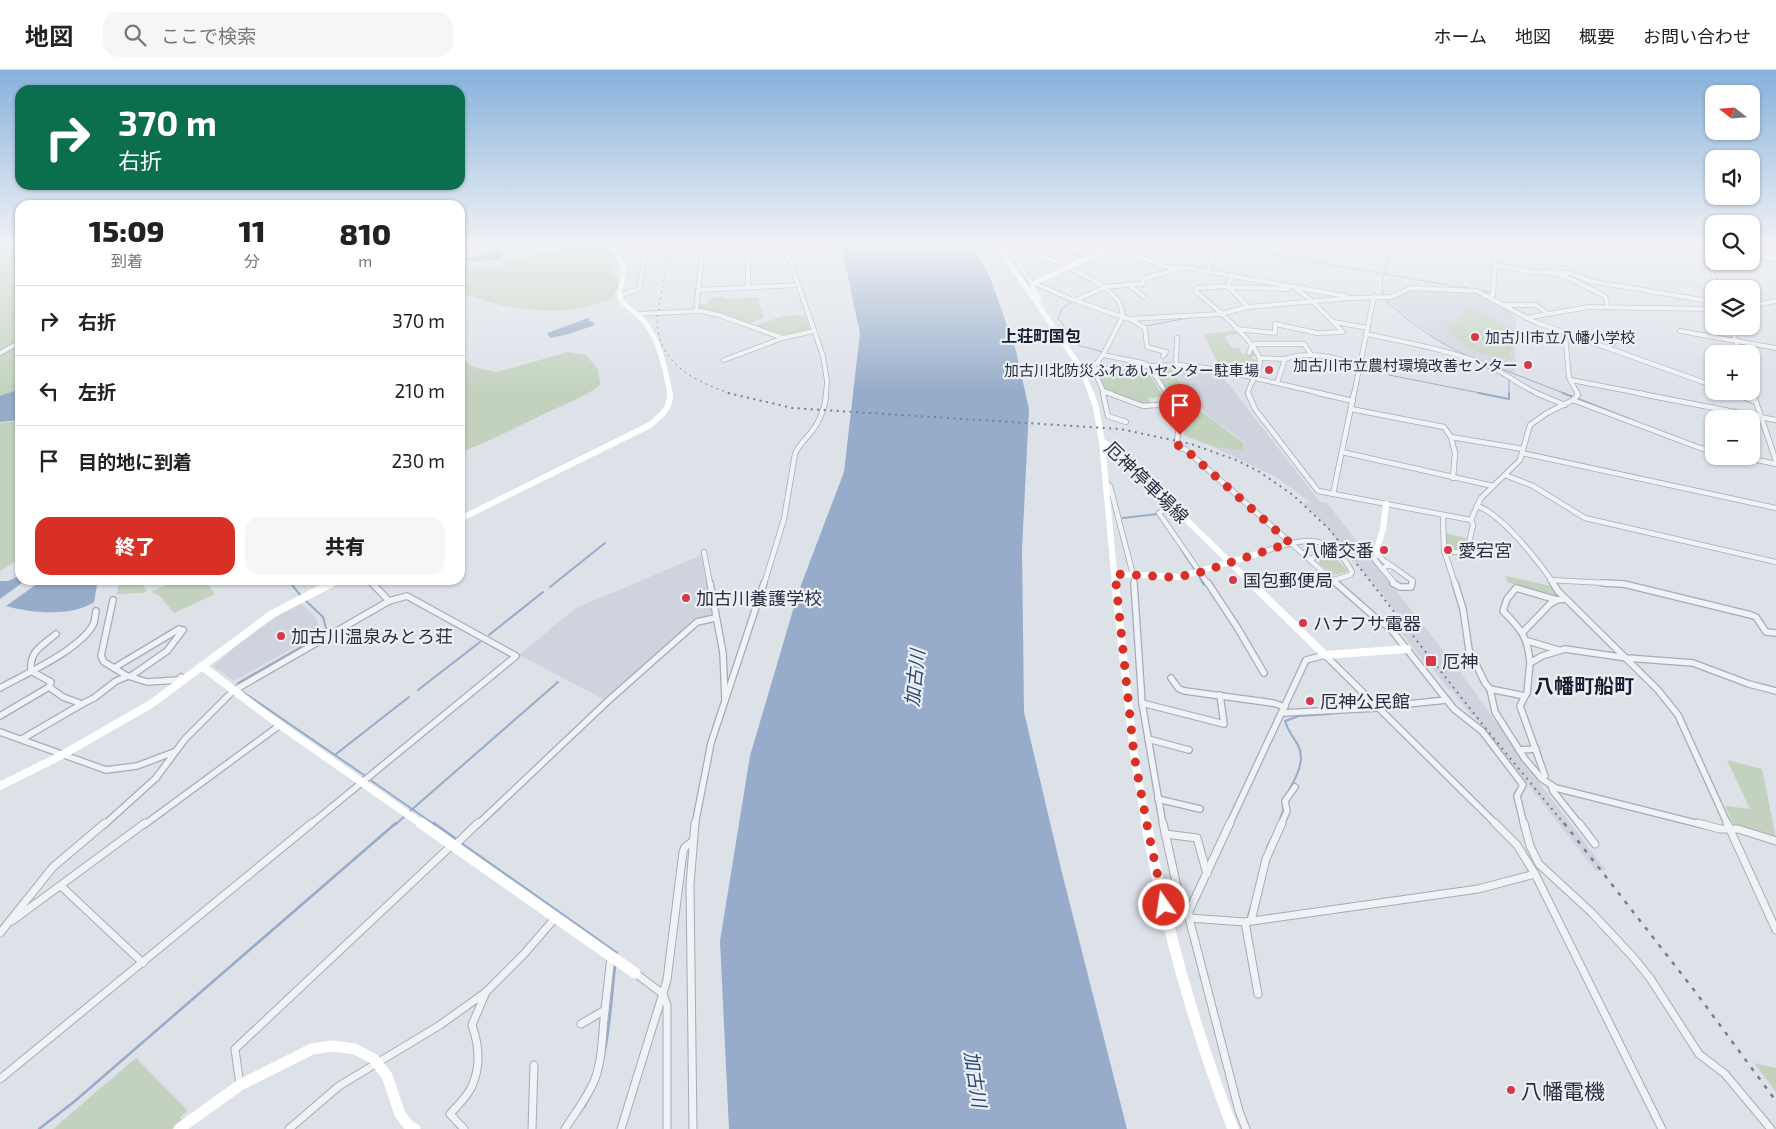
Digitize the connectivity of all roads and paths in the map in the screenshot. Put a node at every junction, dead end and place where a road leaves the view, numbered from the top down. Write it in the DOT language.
graph roads {
  1 [pos="626,293"];
  2 [pos="698,293"];
  3 [pos="802,293"];
  4 [pos="1031,293"];
  5 [pos="1037,293"];
  6 [pos="1057,293"];
  7 [pos="1089,293"];
  8 [pos="1109,293"];
  9 [pos="1140,293"];
  10 [pos="1198,293"];
  11 [pos="1235,293"];
  12 [pos="1302,293"];
  13 [pos="1326,293"];
  14 [pos="1397,293"];
  15 [pos="1482,293"];
  16 [pos="1493,293"];
  17 [pos="1600,293"];
  18 [pos="1661,293"];
  19 [pos="619,296"];
  20 [pos="1374,296"];
  21 [pos="1144,297"];
  22 [pos="1490,297"];
  23 [pos="1352,298"];
  24 [pos="1076,300"];
  25 [pos="1312,301"];
  26 [pos="1705,301"];
  27 [pos="1776,301"];
  28 [pos="1760,304"];
  29 [pos="1503,305"];
  30 [pos="1248,306"];
  31 [pos="1608,307"];
  32 [pos="1042,309"];
  33 [pos="1705,309"];
  34 [pos="696,311"];
  35 [pos="637,314"];
  36 [pos="1220,314"];
  37 [pos="1548,314"];
  38 [pos="1123,316"];
  39 [pos="1525,318"];
  40 [pos="1130,319"];
  41 [pos="1333,322"];
  42 [pos="1368,328"];
  43 [pos="1236,329"];
  44 [pos="813,331"];
  45 [pos="1680,331"];
  46 [pos="1565,333"];
  47 [pos="1367,334"];
  48 [pos="1616,334"];
  49 [pos="1734,335"];
  50 [pos="783,338"];
  51 [pos="1177,338"];
  52 [pos="1736,341"];
  53 [pos="15,345"];
  54 [pos="1252,345"];
  55 [pos="1737,345"];
  56 [pos="1608,347"];
  57 [pos="1776,348"];
  58 [pos="0,353"];
  59 [pos="1249,353"];
  60 [pos="1310,353"];
  61 [pos="1103,354"];
  62 [pos="1163,356"];
  63 [pos="1260,358"];
  64 [pos="1285,359"];
  65 [pos="724,360"];
  66 [pos="1360,364"];
  67 [pos="1176,365"];
  68 [pos="1149,366"];
  69 [pos="1082,370"];
  70 [pos="1254,378"];
  71 [pos="1571,380"];
  72 [pos="1277,383"];
  73 [pos="1705,383"];
  74 [pos="1103,391"];
  75 [pos="1573,400"];
  76 [pos="1751,400"];
  77 [pos="1353,402"];
  78 [pos="1756,402"];
  79 [pos="1171,404"];
  80 [pos="1565,405"];
  81 [pos="1351,410"];
  82 [pos="1762,417"];
  83 [pos="1776,420"];
  84 [pos="1126,422"];
  85 [pos="1452,438"];
  86 [pos="1102,442"];
  87 [pos="1705,449"];
  88 [pos="1522,451"];
  89 [pos="1342,452"];
  90 [pos="1760,460"];
  91 [pos="1776,463"];
  92 [pos="1505,475"];
  93 [pos="1454,478"];
  94 [pos="1106,483"];
  95 [pos="1493,486"];
  96 [pos="1333,494"];
  97 [pos="1386,504"];
  98 [pos="1171,505"];
  99 [pos="1477,506"];
  100 [pos="1776,508"];
  101 [pos="1442,516"];
  102 [pos="465,517"];
  103 [pos="1471,520"];
  104 [pos="1290,543"];
  105 [pos="1336,551"];
  106 [pos="704,552"];
  107 [pos="1376,552"];
  108 [pos="1444,552"];
  109 [pos="1260,553"];
  110 [pos="1309,559"];
  111 [pos="1776,562"];
  112 [pos="1230,563"];
  113 [pos="1392,566"];
  114 [pos="1132,571"];
  115 [pos="1201,572"];
  116 [pos="1384,572"];
  117 [pos="1115,574"];
  118 [pos="1134,580"];
  119 [pos="1334,580"];
  120 [pos="1550,580"];
  121 [pos="327,585"];
  122 [pos="375,585"];
  123 [pos="1565,599"];
  124 [pos="113,600"];
  125 [pos="1557,600"];
  126 [pos="389,601"];
  127 [pos="96,611"];
  128 [pos="715,618"];
  129 [pos="1523,632"];
  130 [pos="1776,633"];
  131 [pos="56,634"];
  132 [pos="1528,641"];
  133 [pos="1407,649"];
  134 [pos="1558,650"];
  135 [pos="1325,655"];
  136 [pos="1627,658"];
  137 [pos="1530,663"];
  138 [pos="202,667"];
  139 [pos="114,668"];
  140 [pos="31,671"];
  141 [pos="1264,673"];
  142 [pos="129,676"];
  143 [pos="1171,678"];
  144 [pos="49,687"];
  145 [pos="0,688"];
  146 [pos="1490,688"];
  147 [pos="233,691"];
  148 [pos="1776,691"];
  149 [pos="1220,695"];
  150 [pos="1525,696"];
  151 [pos="725,700"];
  152 [pos="1447,700"];
  153 [pos="1142,703"];
  154 [pos="82,704"];
  155 [pos="1378,708"];
  156 [pos="1283,710"];
  157 [pos="0,716"];
  158 [pos="280,725"];
  159 [pos="1,733"];
  160 [pos="22,739"];
  161 [pos="1148,739"];
  162 [pos="1189,750"];
  163 [pos="1519,750"];
  164 [pos="1536,750"];
  165 [pos="174,752"];
  166 [pos="62,755"];
  167 [pos="1541,778"];
  168 [pos="362,782"];
  169 [pos="1551,785"];
  170 [pos="0,786"];
  171 [pos="1295,787"];
  172 [pos="1158,799"];
  173 [pos="1200,809"];
  174 [pos="1730,829"];
  175 [pos="1165,834"];
  176 [pos="1776,841"];
  177 [pos="692,842"];
  178 [pos="1595,844"];
  179 [pos="453,845"];
  180 [pos="1529,864"];
  181 [pos="1539,864"];
  182 [pos="1207,874"];
  183 [pos="1535,874"];
  184 [pos="61,886"];
  185 [pos="1189,914"];
  186 [pos="556,917"];
  187 [pos="1248,921"];
  188 [pos="2,930"];
  189 [pos="1776,930"];
  190 [pos="611,956"];
  191 [pos="143,963"];
  192 [pos="634,973"];
  193 [pos="486,992"];
  194 [pos="663,994"];
  195 [pos="1258,994"];
  196 [pos="605,1010"];
  197 [pos="581,1024"];
  198 [pos="378,1063"];
  199 [pos="534,1065"];
  200 [pos="0,1079"];
  201 [pos="240,1085"];
  202 [pos="411,1128"];
  203 [pos="179,1129"];
  204 [pos="289,1129"];
  205 [pos="464,1129"];
  206 [pos="532,1129"];
  207 [pos="565,1129"];
  208 [pos="621,1129"];
  209 [pos="667,1129"];
  210 [pos="693,1129"];
  211 [pos="1233,1129"];
  212 [pos="1246,1129"];
  213 [pos="1662,1129"];
  214 [pos="1771,1129"];
  1 -- 19 [label="street"];
  2 -- 34 [label="street"];
  3 -- 44 [label="street"];
  4 -- 32 [label="street"];
  5 -- 32 [label="street, 厄神停車場線"];
  6 -- 24 [label="street"];
  7 -- 24 [label="street"];
  8 -- 38 [label="street"];
  9 -- 21 [label="street"];
  10 -- 36 [label="street"];
  11 -- 30 [label="street"];
  12 -- 25 [label="street"];
  13 -- 23 [label="street"];
  14 -- 20 [label="street"];
  15 -- 22 [label="street"];
  16 -- 22 [label="street"];
  17 -- 31 [label="street"];
  18 -- 26 [label="street"];
  19 -- 35 [label="street"];
  20 -- 23 [label="street"];
  20 -- 42 [label="street"];
  22 -- 29 [label="street"];
  23 -- 25 [label="street"];
  24 -- 38 [label="street"];
  25 -- 30 [label="street"];
  25 -- 41 [label="street"];
  27 -- 28 [label="street"];
  29 -- 37 [label="street"];
  29 -- 39 [label="street"];
  30 -- 36 [label="street"];
  31 -- 33 [label="street"];
  31 -- 37 [label="street"];
  32 -- 69 [label="street, 厄神停車場線"];
  34 -- 35 [label="street"];
  34 -- 50 [label="street"];
  35 -- 102 [label="street"];
  36 -- 40 [label="street"];
  36 -- 43 [label="street"];
  37 -- 39 [label="street"];
  38 -- 40 [label="street"];
  38 -- 61 [label="street"];
  39 -- 46 [label="street"];
  40 -- 62 [label="street"];
  41 -- 42 [label="street"];
  41 -- 43 [label="street"];
  42 -- 47 [label="street"];
  43 -- 54 [label="street"];
  44 -- 50 [label="street"];
  44 -- 151 [label="street"];
  45 -- 52 [label="street"];
  46 -- 56 [label="street"];
  46 -- 71 [label="street"];
  47 -- 66 [label="street"];
  47 -- 80 [label="street"];
  48 -- 56 [label="street"];
  49 -- 52 [label="street"];
  50 -- 65 [label="street"];
  51 -- 67 [label="street"];
  52 -- 55 [label="street"];
  52 -- 57 [label="street"];
  53 -- 58 [label="street"];
  54 -- 59 [label="street"];
  54 -- 60 [label="street"];
  54 -- 63 [label="street"];
  56 -- 73 [label="street"];
  60 -- 64 [label="street"];
  60 -- 66 [label="street"];
  61 -- 68 [label="street"];
  61 -- 74 [label="street"];
  63 -- 64 [label="street"];
  63 -- 70 [label="street"];
  64 -- 72 [label="street"];
  66 -- 77 [label="street"];
  67 -- 68 [label="street"];
  67 -- 70 [label="street"];
  68 -- 69 [label="street"];
  68 -- 79 [label="street"];
  69 -- 86 [label="street, 厄神停車場線"];
  70 -- 72 [label="street"];
  70 -- 96 [label="street"];
  71 -- 75 [label="street"];
  71 -- 82 [label="street"];
  72 -- 77 [label="street"];
  74 -- 79 [label="street"];
  74 -- 84 [label="street"];
  75 -- 80 [label="street"];
  75 -- 87 [label="street"];
  76 -- 78 [label="street"];
  77 -- 81 [label="street"];
  78 -- 82 [label="street"];
  79 -- 104 [label="street"];
  80 -- 88 [label="street"];
  81 -- 85 [label="street"];
  81 -- 89 [label="street"];
  82 -- 83 [label="street"];
  82 -- 91 [label="street"];
  85 -- 88 [label="street"];
  85 -- 93 [label="street"];
  86 -- 94 [label="street"];
  86 -- 98 [label="street, 厄神停車場線"];
  88 -- 92 [label="street"];
  88 -- 100 [label="street"];
  89 -- 93 [label="street"];
  89 -- 96 [label="street"];
  90 -- 91 [label="street"];
  92 -- 95 [label="street"];
  92 -- 111 [label="street"];
  93 -- 95 [label="street"];
  94 -- 114 [label="street"];
  94 -- 117 [label="street"];
  95 -- 99 [label="street"];
  96 -- 97 [label="street"];
  97 -- 101 [label="street"];
  97 -- 107 [label="street"];
  98 -- 112 [label="street, 厄神停車場線"];
  98 -- 115 [label="street"];
  99 -- 103 [label="street"];
  99 -- 120 [label="street"];
  101 -- 103 [label="street"];
  101 -- 108 [label="street"];
  103 -- 108 [label="street"];
  104 -- 105 [label="street"];
  104 -- 109 [label="street"];
  104 -- 110 [label="street"];
  105 -- 110 [label="street"];
  105 -- 119 [label="street"];
  106 -- 128 [label="street"];
  107 -- 113 [label="street"];
  107 -- 116 [label="street"];
  108 -- 146 [label="street"];
  109 -- 112 [label="street"];
  110 -- 119 [label="street"];
  112 -- 115 [label="street"];
  112 -- 135 [label="street, 厄神停車場線"];
  113 -- 116 [label="street"];
  113 -- 116 [label="street"];
  115 -- 117 [label="street"];
  115 -- 141 [label="street"];
  117 -- 211 [label="street"];
  118 -- 153 [label="street"];
  119 -- 133 [label="street"];
  120 -- 123 [label="street"];
  120 -- 130 [label="street"];
  121 -- 138 [label="street"];
  122 -- 126 [label="street"];
  123 -- 125 [label="street"];
  123 -- 136 [label="street"];
  124 -- 139 [label="street"];
  125 -- 129 [label="street"];
  125 -- 129 [label="street"];
  126 -- 147 [label="street"];
  126 -- 168 [label="street"];
  127 -- 140 [label="street"];
  128 -- 151 [label="street"];
  128 -- 179 [label="street"];
  129 -- 132 [label="street"];
  131 -- 140 [label="street"];
  132 -- 134 [label="street"];
  132 -- 137 [label="street"];
  133 -- 135 [label="street"];
  133 -- 152 [label="street"];
  134 -- 136 [label="street"];
  134 -- 137 [label="street"];
  135 -- 155 [label="street"];
  135 -- 156 [label="street"];
  136 -- 148 [label="street"];
  136 -- 174 [label="street"];
  137 -- 150 [label="street"];
  138 -- 142 [label="street"];
  138 -- 147 [label="street"];
  138 -- 166 [label="street"];
  139 -- 142 [label="street"];
  139 -- 142 [label="street"];
  140 -- 144 [label="street"];
  140 -- 145 [label="street"];
  142 -- 154 [label="street"];
  143 -- 149 [label="street"];
  144 -- 154 [label="street"];
  144 -- 157 [label="street"];
  146 -- 150 [label="street"];
  146 -- 163 [label="street"];
  147 -- 158 [label="street"];
  147 -- 165 [label="street"];
  149 -- 153 [label="street"];
  149 -- 156 [label="street"];
  150 -- 164 [label="street"];
  151 -- 177 [label="street"];
  152 -- 155 [label="street"];
  152 -- 181 [label="street"];
  153 -- 161 [label="street"];
  154 -- 160 [label="street"];
  155 -- 156 [label="street"];
  155 -- 180 [label="street"];
  156 -- 182 [label="street"];
  158 -- 168 [label="street"];
  158 -- 184 [label="street"];
  159 -- 160 [label="street"];
  160 -- 166 [label="street"];
  161 -- 162 [label="street"];
  161 -- 172 [label="street"];
  163 -- 164 [label="street"];
  163 -- 167 [label="street"];
  164 -- 167 [label="street"];
  165 -- 166 [label="street"];
  165 -- 188 [label="street"];
  166 -- 170 [label="street"];
  167 -- 169 [label="street"];
  168 -- 179 [label="street"];
  168 -- 191 [label="street"];
  169 -- 174 [label="street"];
  169 -- 178 [label="street"];
  171 -- 187 [label="street"];
  172 -- 173 [label="street"];
  172 -- 175 [label="street"];
  174 -- 176 [label="street"];
  174 -- 189 [label="street"];
  175 -- 182 [label="street"];
  175 -- 185 [label="street"];
  177 -- 194 [label="street"];
  177 -- 210 [label="street"];
  179 -- 186 [label="street"];
  179 -- 201 [label="street"];
  180 -- 181 [label="street"];
  180 -- 183 [label="street"];
  181 -- 214 [label="street"];
  182 -- 185 [label="street"];
  183 -- 187 [label="street"];
  183 -- 213 [label="street"];
  184 -- 188 [label="street"];
  184 -- 191 [label="street"];
  185 -- 187 [label="street"];
  185 -- 212 [label="street"];
  186 -- 190 [label="street"];
  186 -- 193 [label="street"];
  187 -- 195 [label="street"];
  190 -- 192 [label="street"];
  190 -- 196 [label="street"];
  191 -- 200 [label="street"];
  192 -- 194 [label="street"];
  193 -- 198 [label="street"];
  193 -- 205 [label="street"];
  194 -- 208 [label="street"];
  194 -- 209 [label="street"];
  196 -- 197 [label="street"];
  196 -- 207 [label="street"];
  198 -- 201 [label="street"];
  198 -- 202 [label="street"];
  198 -- 204 [label="street"];
  199 -- 206 [label="street"];
  201 -- 203 [label="street"];
}
